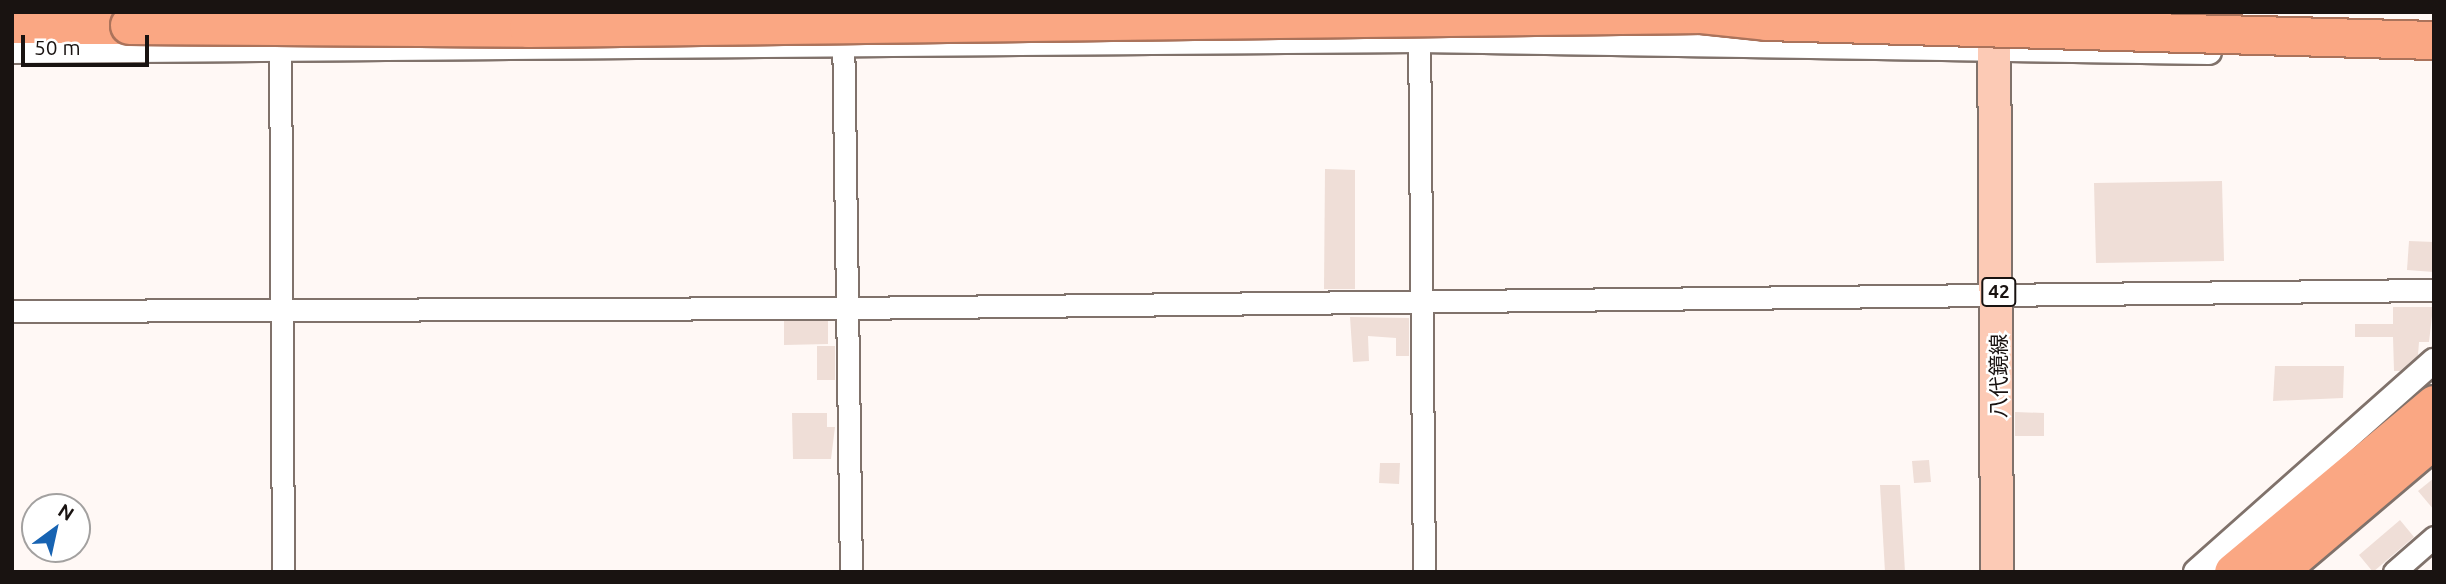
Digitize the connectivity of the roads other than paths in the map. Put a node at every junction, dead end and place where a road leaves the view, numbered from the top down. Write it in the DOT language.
graph roads {
  1 [pos="281,12"];
  2 [pos="413,12"];
  3 [pos="843,12"];
  4 [pos="1418,12"];
  5 [pos="1903,12"];
  6 [pos="1994,12"];
  7 [pos="1701,14"];
  8 [pos="12,24"];
  9 [pos="129,25"];
  10 [pos="1419,40"];
  11 [pos="2434,40"];
  12 [pos="843,46"];
  13 [pos="1994,47"];
  14 [pos="280,50"];
  15 [pos="12,51"];
  16 [pos="2434,57"];
  17 [pos="2434,290"];
  18 [pos="1999,292"];
  19 [pos="1419,300"];
  20 [pos="282,308"];
  21 [pos="845,308"];
  22 [pos="12,311"];
  23 [pos="2434,361"];
  24 [pos="2434,404"];
  25 [pos="2434,439"];
  26 [pos="2434,537"];
  27 [pos="283,572"];
  28 [pos="851,572"];
  29 [pos="1424,572"];
  30 [pos="1997,572"];
  31 [pos="2196,572"];
  32 [pos="2233,572"];
  33 [pos="2277,572"];
  34 [pos="2394,572"];
  1 -- 14 [label="street"];
  2 -- 9 [label="highway, bridge"];
  3 -- 12 [label="street"];
  4 -- 10 [label="street"];
  5 -- 7 [label="highway, bridge"];
  6 -- 13 [label="main road, 八代鏡線 / 42"];
  7 -- 9 [label="highway, bridge"];
  7 -- 11 [label="highway, bridge"];
  8 -- 9 [label="highway"];
  10 -- 12 [label="street"];
  10 -- 13 [label="street"];
  10 -- 19 [label="street"];
  12 -- 14 [label="street"];
  12 -- 21 [label="street"];
  13 -- 16 [label="street"];
  13 -- 18 [label="main road, 八代鏡線 / 42"];
  14 -- 15 [label="street"];
  14 -- 20 [label="street"];
  17 -- 18 [label="street"];
  18 -- 19 [label="street"];
  18 -- 30 [label="main road, 八代鏡線 / 42"];
  19 -- 21 [label="street"];
  19 -- 29 [label="street"];
  20 -- 21 [label="street"];
  20 -- 22 [label="street"];
  20 -- 27 [label="street"];
  21 -- 28 [label="street"];
  23 -- 31 [label="street"];
  24 -- 32 [label="highway"];
  25 -- 33 [label="highway"];
  26 -- 34 [label="street"];
}
